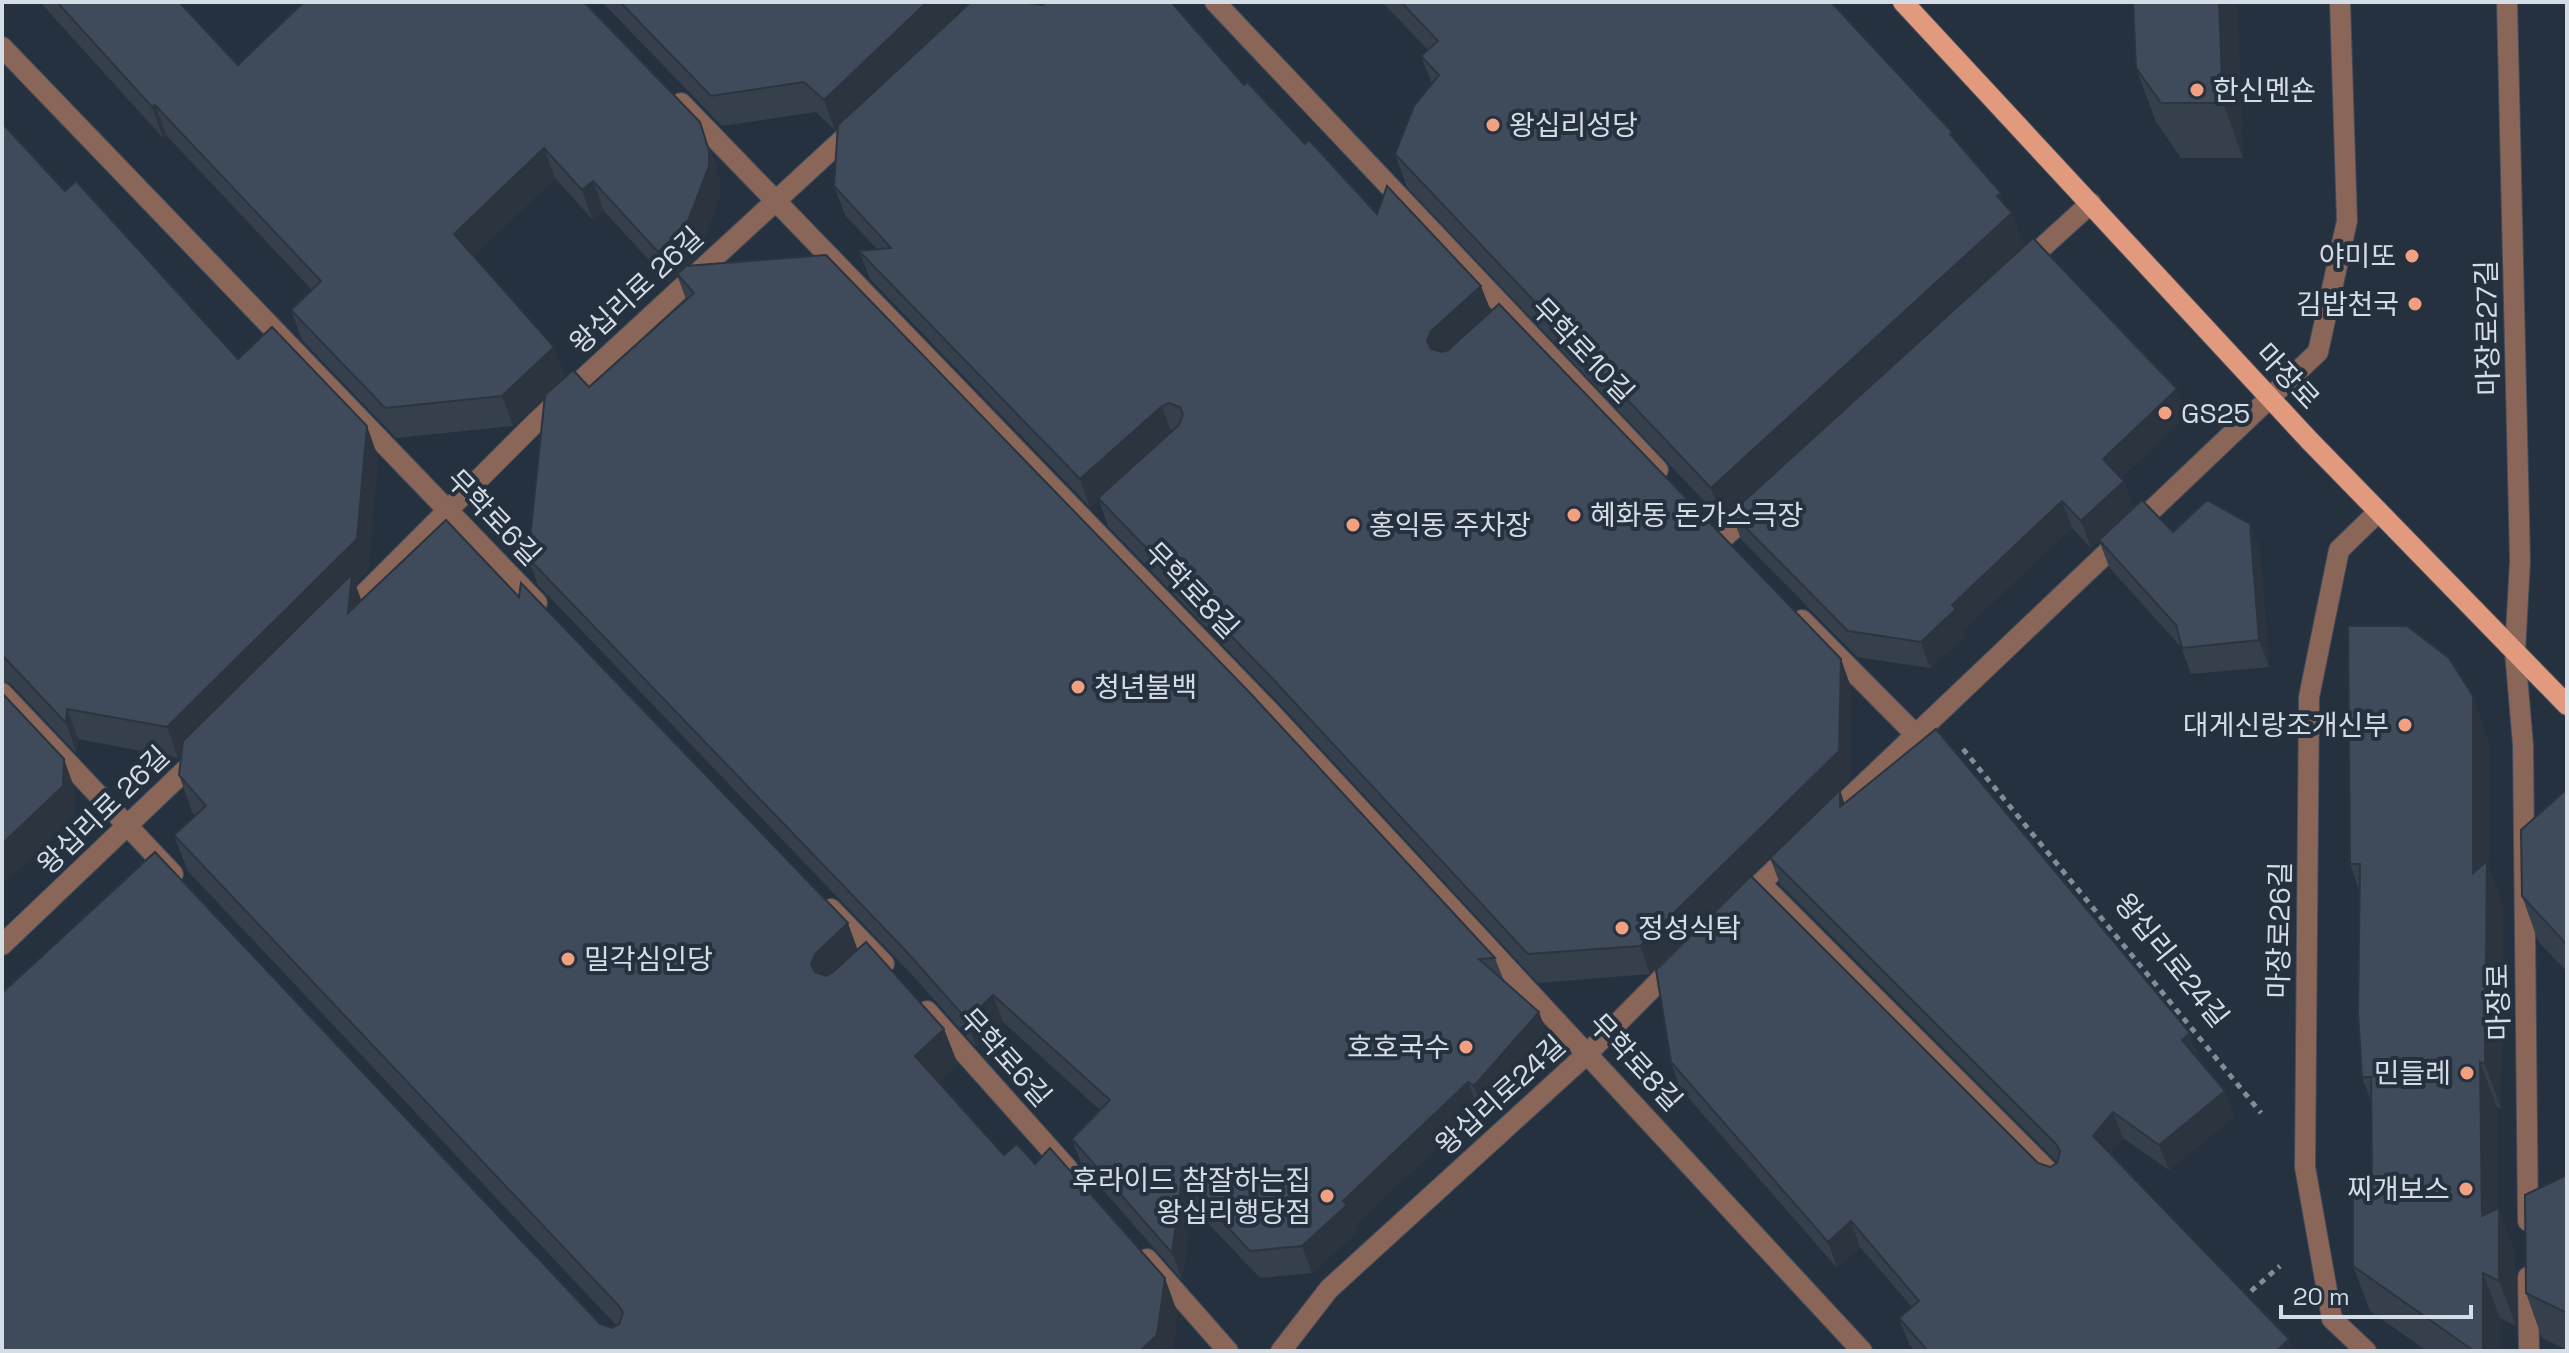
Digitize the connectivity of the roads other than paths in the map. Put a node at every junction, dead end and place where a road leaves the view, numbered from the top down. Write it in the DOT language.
graph roads {
  1 [pos="1215,2"];
  2 [pos="1903,2"];
  3 [pos="2340,2"];
  4 [pos="2507,2"];
  5 [pos="2,47"];
  6 [pos="669,90"];
  7 [pos="868,116"];
  8 [pos="775,200"];
  9 [pos="2091,203"];
  10 [pos="2003,283"];
  11 [pos="1510,315"];
  12 [pos="1490,333"];
  13 [pos="2269,397"];
  14 [pos="1668,480"];
  15 [pos="1769,497"];
  16 [pos="449,511"];
  17 [pos="2378,512"];
  18 [pos="1705,520"];
  19 [pos="1786,604"];
  20 [pos="547,613"];
  21 [pos="326,632"];
  22 [pos="2515,652"];
  23 [pos="2,693"];
  24 [pos="2563,694"];
  25 [pos="1914,733"];
  26 [pos="216,740"];
  27 [pos="128,826"];
  28 [pos="183,884"];
  29 [pos="1761,884"];
  30 [pos="817,895"];
  31 [pos="1722,919"];
  32 [pos="2,945"];
  33 [pos="1692,948"];
  34 [pos="898,978"];
  35 [pos="917,999"];
  36 [pos="1589,1052"];
  37 [pos="2057,1180"];
  38 [pos="1083,1187"];
  39 [pos="1135,1246"];
  40 [pos="1228,1351"];
  41 [pos="1281,1351"];
  42 [pos="1862,1351"];
  43 [pos="2366,1351"];
  44 [pos="2529,1351"];
  1 -- 11 [label="street, 무학로10길"];
  2 -- 9 [label="main road, 마장로"];
  3 -- 13 [label="street"];
  4 -- 22 [label="street, 마장로27길"];
  5 -- 16 [label="street, 무학로6길"];
  6 -- 8 [label="street, 무학로8길"];
  7 -- 8 [label="street, 왕십리로 26길"];
  8 -- 16 [label="street, 왕십리로 26길"];
  8 -- 36 [label="street, 무학로8길"];
  9 -- 10 [label="street"];
  9 -- 13 [label="main road, 마장로"];
  11 -- 12 [label="street"];
  11 -- 14 [label="street, 무학로10길"];
  13 -- 17 [label="main road, 마장로"];
  13 -- 25 [label="street"];
  15 -- 18 [label="street"];
  16 -- 20 [label="street, 무학로6길"];
  16 -- 21 [label="street, 왕십리로 26길"];
  17 -- 22 [label="main road, 마장로"];
  17 -- 43 [label="street, 마장로26길"];
  19 -- 25 [label="street"];
  22 -- 24 [label="main road, 마장로"];
  22 -- 44 [label="street, 마장로"];
  23 -- 27 [label="street"];
  25 -- 29 [label="street"];
  26 -- 27 [label="street, 왕십리로 26길"];
  27 -- 28 [label="street"];
  27 -- 32 [label="street, 왕십리로 26길"];
  29 -- 31 [label="street"];
  29 -- 37 [label="street"];
  30 -- 34 [label="street"];
  33 -- 36 [label="street, 왕십리로24길"];
  35 -- 38 [label="street, 무학로6길"];
  36 -- 41 [label="street, 왕십리로24길"];
  36 -- 42 [label="street, 무학로8길"];
  39 -- 40 [label="street"];
}
